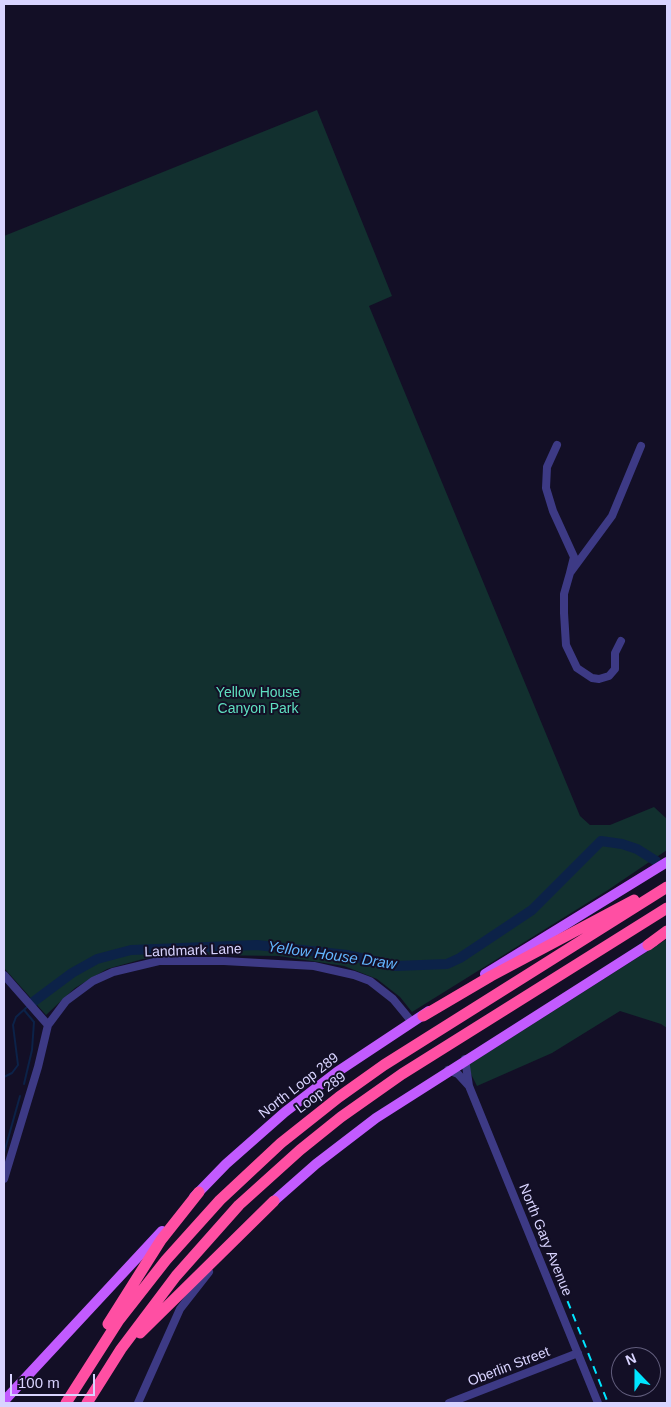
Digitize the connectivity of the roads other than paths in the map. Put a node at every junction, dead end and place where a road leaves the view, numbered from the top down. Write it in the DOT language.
graph roads {
  1 [pos="557,445"];
  2 [pos="641,446"];
  3 [pos="570,573"];
  4 [pos="621,641"];
  5 [pos="667,862"];
  6 [pos="667,885"];
  7 [pos="667,908"];
  8 [pos="667,932"];
  9 [pos="648,945"];
  10 [pos="4,975"];
  11 [pos="423,1016"];
  12 [pos="412,1022"];
  13 [pos="48,1026"];
  14 [pos="465,1060"];
  15 [pos="448,1070"];
  16 [pos="469,1086"];
  17 [pos="4,1179"];
  18 [pos="199,1192"];
  19 [pos="274,1201"];
  20 [pos="578,1353"];
  21 [pos="103,1376"];
  22 [pos="4,1401"];
  23 [pos="66,1403"];
  24 [pos="87,1403"];
  25 [pos="138,1403"];
  26 [pos="449,1403"];
  27 [pos="598,1403"];
  1 -- 3 [label="street"];
  2 -- 3 [label="street"];
  3 -- 4 [label="street"];
  5 -- 11 [label="main road, North Loop 289"];
  6 -- 11 [label="highway"];
  6 -- 23 [label="highway, Loop 289"];
  7 -- 21 [label="highway"];
  8 -- 9 [label="highway"];
  9 -- 14 [label="main road"];
  10 -- 13 [label="street"];
  11 -- 12 [label="main road, North Loop 289"];
  12 -- 13 [label="street, Landmark Lane"];
  12 -- 18 [label="main road, North Loop 289"];
  13 -- 17 [label="street, Landmark Lane"];
  14 -- 15 [label="main road"];
  14 -- 16 [label="street, North Gary Avenue"];
  15 -- 16 [label="street, North Gary Avenue"];
  15 -- 19 [label="main road"];
  16 -- 20 [label="street, North Gary Avenue"];
  18 -- 22 [label="main road, North Loop 289"];
  18 -- 23 [label="highway"];
  19 -- 21 [label="highway"];
  19 -- 25 [label="street"];
  20 -- 26 [label="street, Oberlin Street"];
  20 -- 27 [label="street, North Gary Avenue"];
  21 -- 24 [label="highway"];
}
